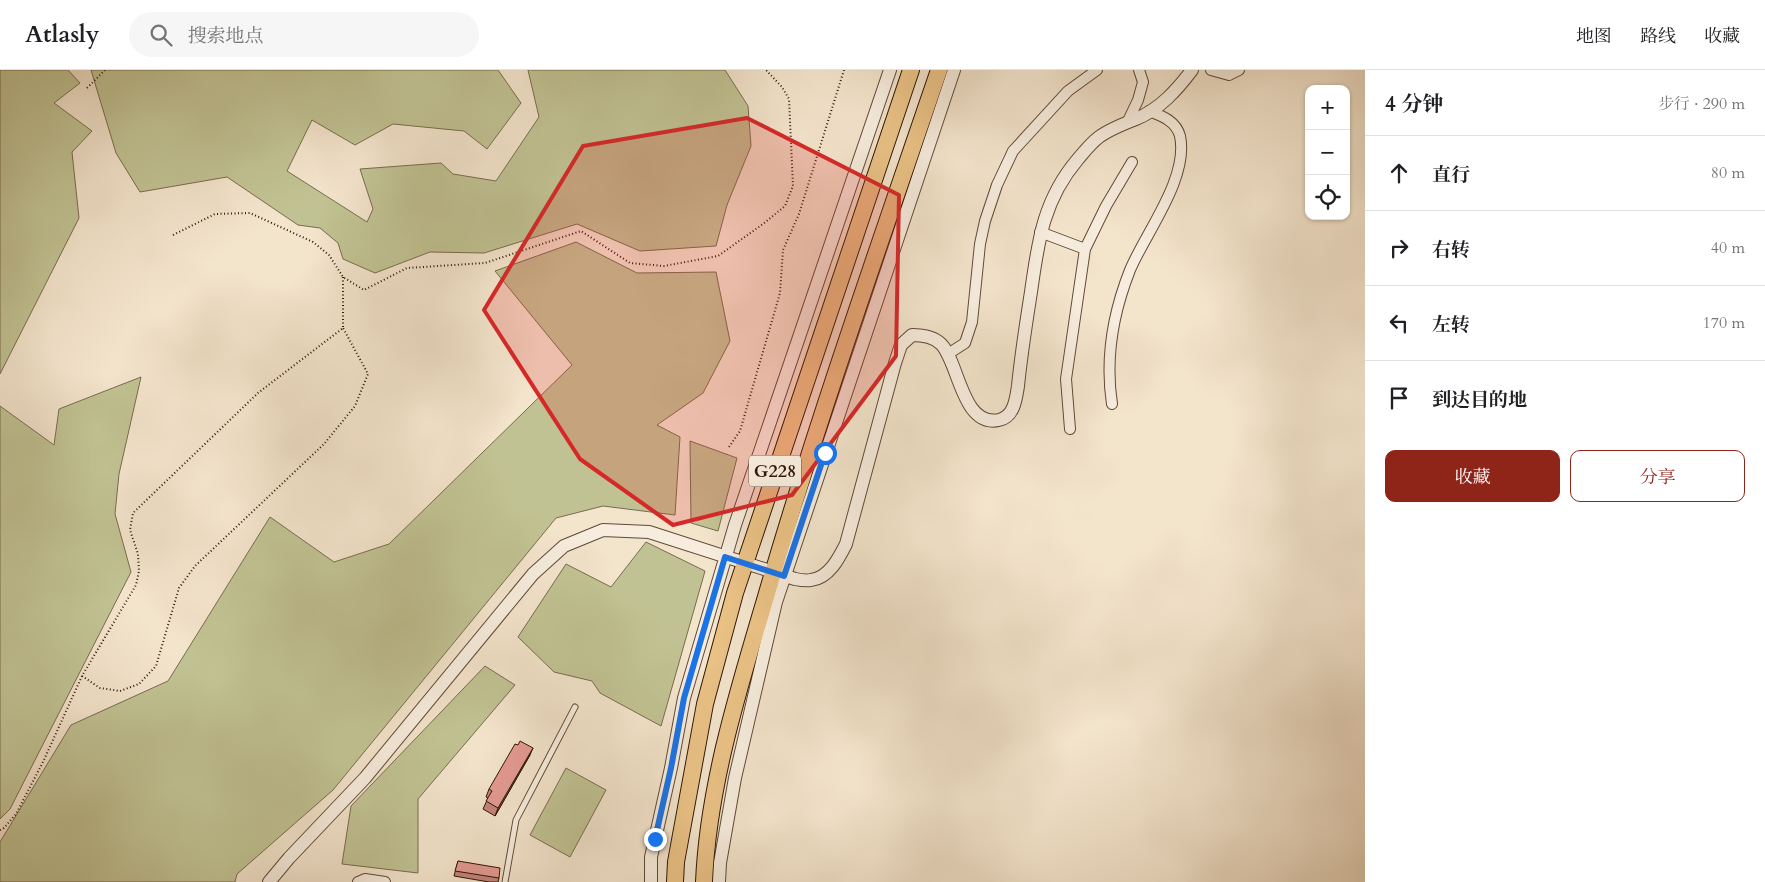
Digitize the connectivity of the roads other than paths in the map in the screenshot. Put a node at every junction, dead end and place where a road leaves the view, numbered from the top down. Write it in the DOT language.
graph roads {
  1 [pos="890,70"];
  2 [pos="911,70"];
  3 [pos="939,70"];
  4 [pos="954,70"];
  5 [pos="1097,70"];
  6 [pos="1139,70"];
  7 [pos="1192,70"];
  8 [pos="1211,70"];
  9 [pos="1239,70"];
  10 [pos="1149,111"];
  11 [pos="1128,122"];
  12 [pos="1132,162"];
  13 [pos="1040,232"];
  14 [pos="1085,249"];
  15 [pos="948,354"];
  16 [pos="1112,404"];
  17 [pos="1070,428"];
  18 [pos="725,557"];
  19 [pos="745,563"];
  20 [pos="778,574"];
  21 [pos="575,707"];
  22 [pos="269,882"];
  23 [pos="358,882"];
  24 [pos="386,882"];
  25 [pos="505,882"];
  26 [pos="651,882"];
  27 [pos="675,882"];
  28 [pos="704,882"];
  29 [pos="719,882"];
  1 -- 18 [label="street"];
  2 -- 19 [label="highway, G228"];
  3 -- 20 [label="highway, G228"];
  4 -- 20 [label="street"];
  5 -- 15 [label="street"];
  6 -- 11 [label="street"];
  7 -- 10 [label="street"];
  8 -- 9 [label="street"];
  10 -- 11 [label="street"];
  10 -- 16 [label="street"];
  11 -- 13 [label="street"];
  12 -- 14 [label="street"];
  13 -- 14 [label="street"];
  13 -- 15 [label="street"];
  14 -- 17 [label="street"];
  15 -- 20 [label="street"];
  18 -- 19 [label="street"];
  18 -- 22 [label="street"];
  18 -- 26 [label="street"];
  19 -- 20 [label="street"];
  19 -- 27 [label="highway, G228"];
  20 -- 28 [label="highway, G228"];
  20 -- 29 [label="street"];
  21 -- 25 [label="lane"];
  23 -- 24 [label="street"];
}
